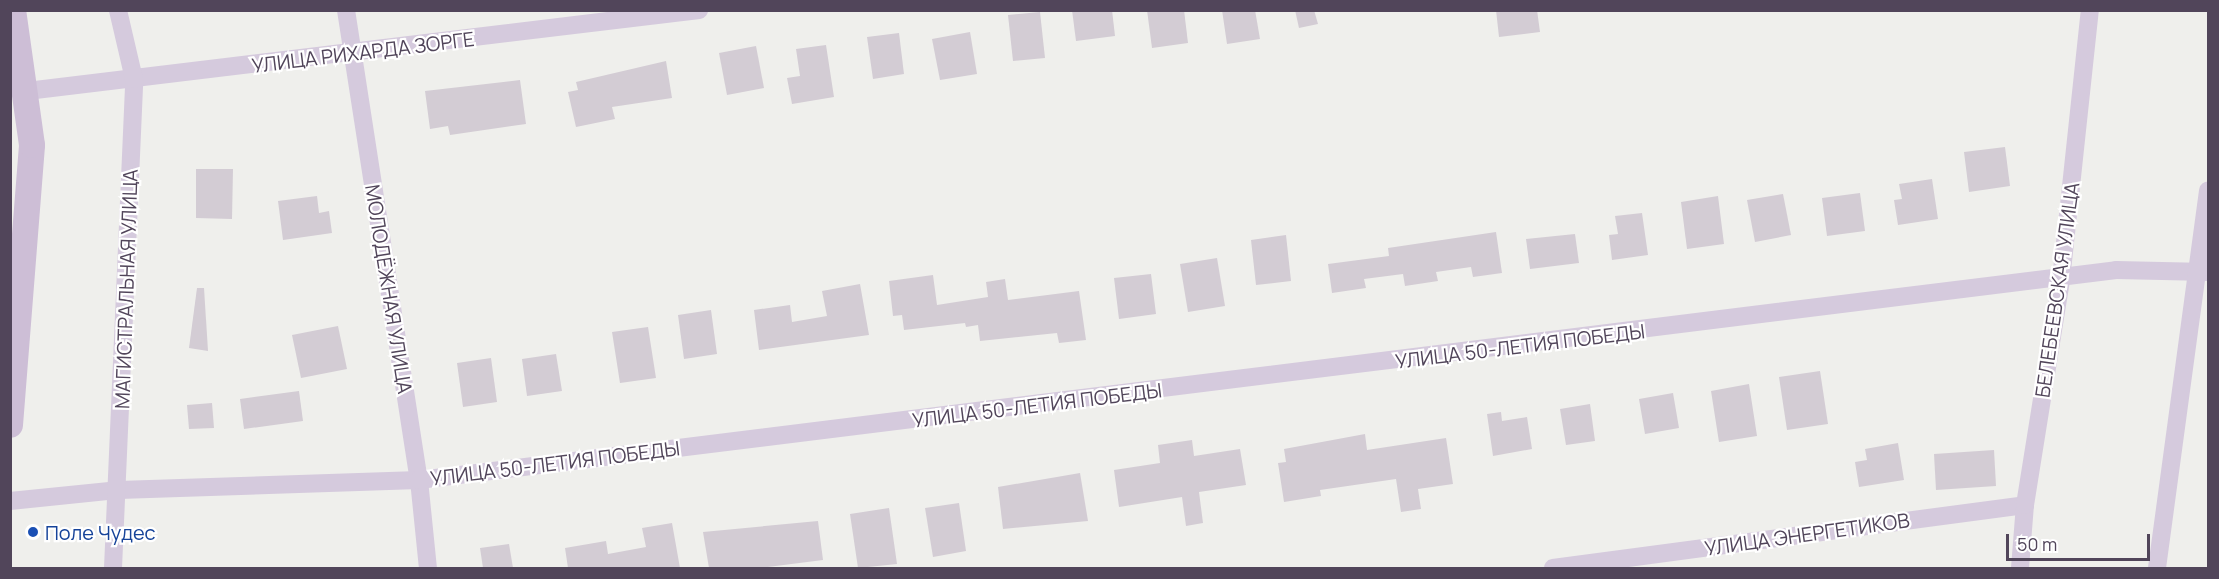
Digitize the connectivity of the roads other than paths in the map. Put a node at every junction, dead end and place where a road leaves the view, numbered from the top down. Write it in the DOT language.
graph roads {
  1 [pos="13,10"];
  2 [pos="118,10"];
  3 [pos="346,10"];
  4 [pos="699,10"];
  5 [pos="2090,10"];
  6 [pos="351,54"];
  7 [pos="134,79"];
  8 [pos="27,92"];
  9 [pos="2208,190"];
  10 [pos="2204,272"];
  11 [pos="2061,280"];
  12 [pos="10,425"];
  13 [pos="419,480"];
  14 [pos="119,490"];
  15 [pos="10,501"];
  16 [pos="2025,505"];
  17 [pos="113,568"];
  18 [pos="429,568"];
  19 [pos="1553,568"];
  20 [pos="2020,568"];
  21 [pos="2157,568"];
  1 -- 8 [label="main road"];
  2 -- 7 [label="street, МАГИСТРАЛЬНАЯ УЛИЦА"];
  3 -- 6 [label="street, МОЛОДЁЖНАЯ УЛИЦА"];
  4 -- 6 [label="street, УЛИЦА РИХАРДА ЗОРГЕ"];
  5 -- 11 [label="street, БЕЛЕБЕЕВСКАЯ УЛИЦА"];
  6 -- 7 [label="street, УЛИЦА РИХАРДА ЗОРГЕ"];
  6 -- 13 [label="street, МОЛОДЁЖНАЯ УЛИЦА"];
  7 -- 8 [label="street, УЛИЦА РИХАРДА ЗОРГЕ"];
  7 -- 14 [label="street, МАГИСТРАЛЬНАЯ УЛИЦА"];
  8 -- 12 [label="main road"];
  9 -- 10 [label="street"];
  10 -- 11 [label="street, УЛИЦА 50-ЛЕТИЯ ПОБЕДЫ"];
  10 -- 21 [label="street"];
  11 -- 13 [label="street, УЛИЦА 50-ЛЕТИЯ ПОБЕДЫ"];
  11 -- 16 [label="street, БЕЛЕБЕЕВСКАЯ УЛИЦА"];
  13 -- 14 [label="street, УЛИЦА 50-ЛЕТИЯ ПОБЕДЫ"];
  13 -- 18 [label="street, МОЛОДЁЖНАЯ УЛИЦА"];
  14 -- 15 [label="street, УЛИЦА 50-ЛЕТИЯ ПОБЕДЫ"];
  14 -- 17 [label="street, МАГИСТРАЛЬНАЯ УЛИЦА"];
  16 -- 19 [label="street, УЛИЦА ЭНЕРГЕТИКОВ"];
  16 -- 20 [label="street, БЕЛЕБЕЕВСКАЯ УЛИЦА"];
}
